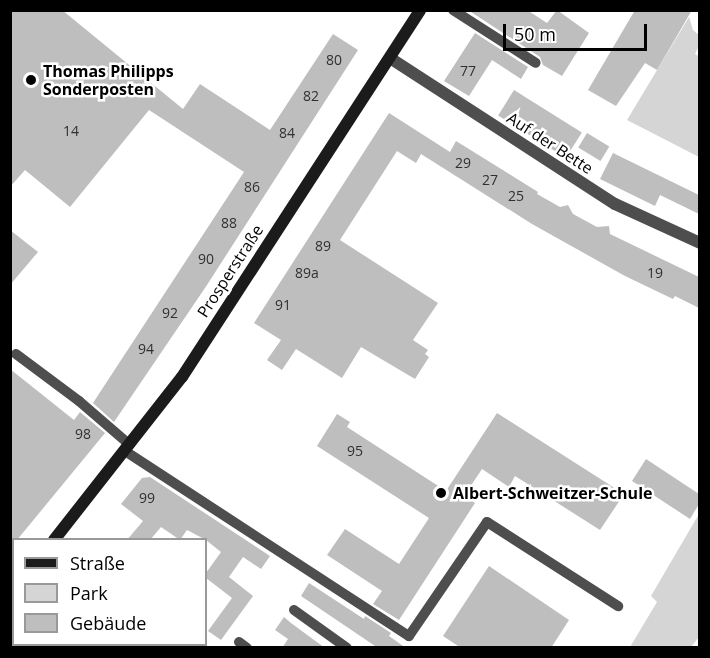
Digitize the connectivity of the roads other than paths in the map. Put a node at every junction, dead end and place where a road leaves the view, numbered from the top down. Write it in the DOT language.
graph roads {
  1 [pos="420,10"];
  2 [pos="453,10"];
  3 [pos="390,58"];
  4 [pos="536,63"];
  5 [pos="699,243"];
  6 [pos="16,354"];
  7 [pos="128,448"];
  8 [pos="56,538"];
  9 [pos="618,606"];
  10 [pos="294,610"];
  11 [pos="347,648"];
  1 -- 3 [label="main road, Prosperstraße"];
  2 -- 4 [label="lane"];
  3 -- 5 [label="street, Auf der Bette"];
  3 -- 7 [label="main road, Prosperstraße"];
  6 -- 7 [label="lane"];
  7 -- 8 [label="main road, Prosperstraße"];
  7 -- 9 [label="lane"];
  10 -- 11 [label="lane"];
}
